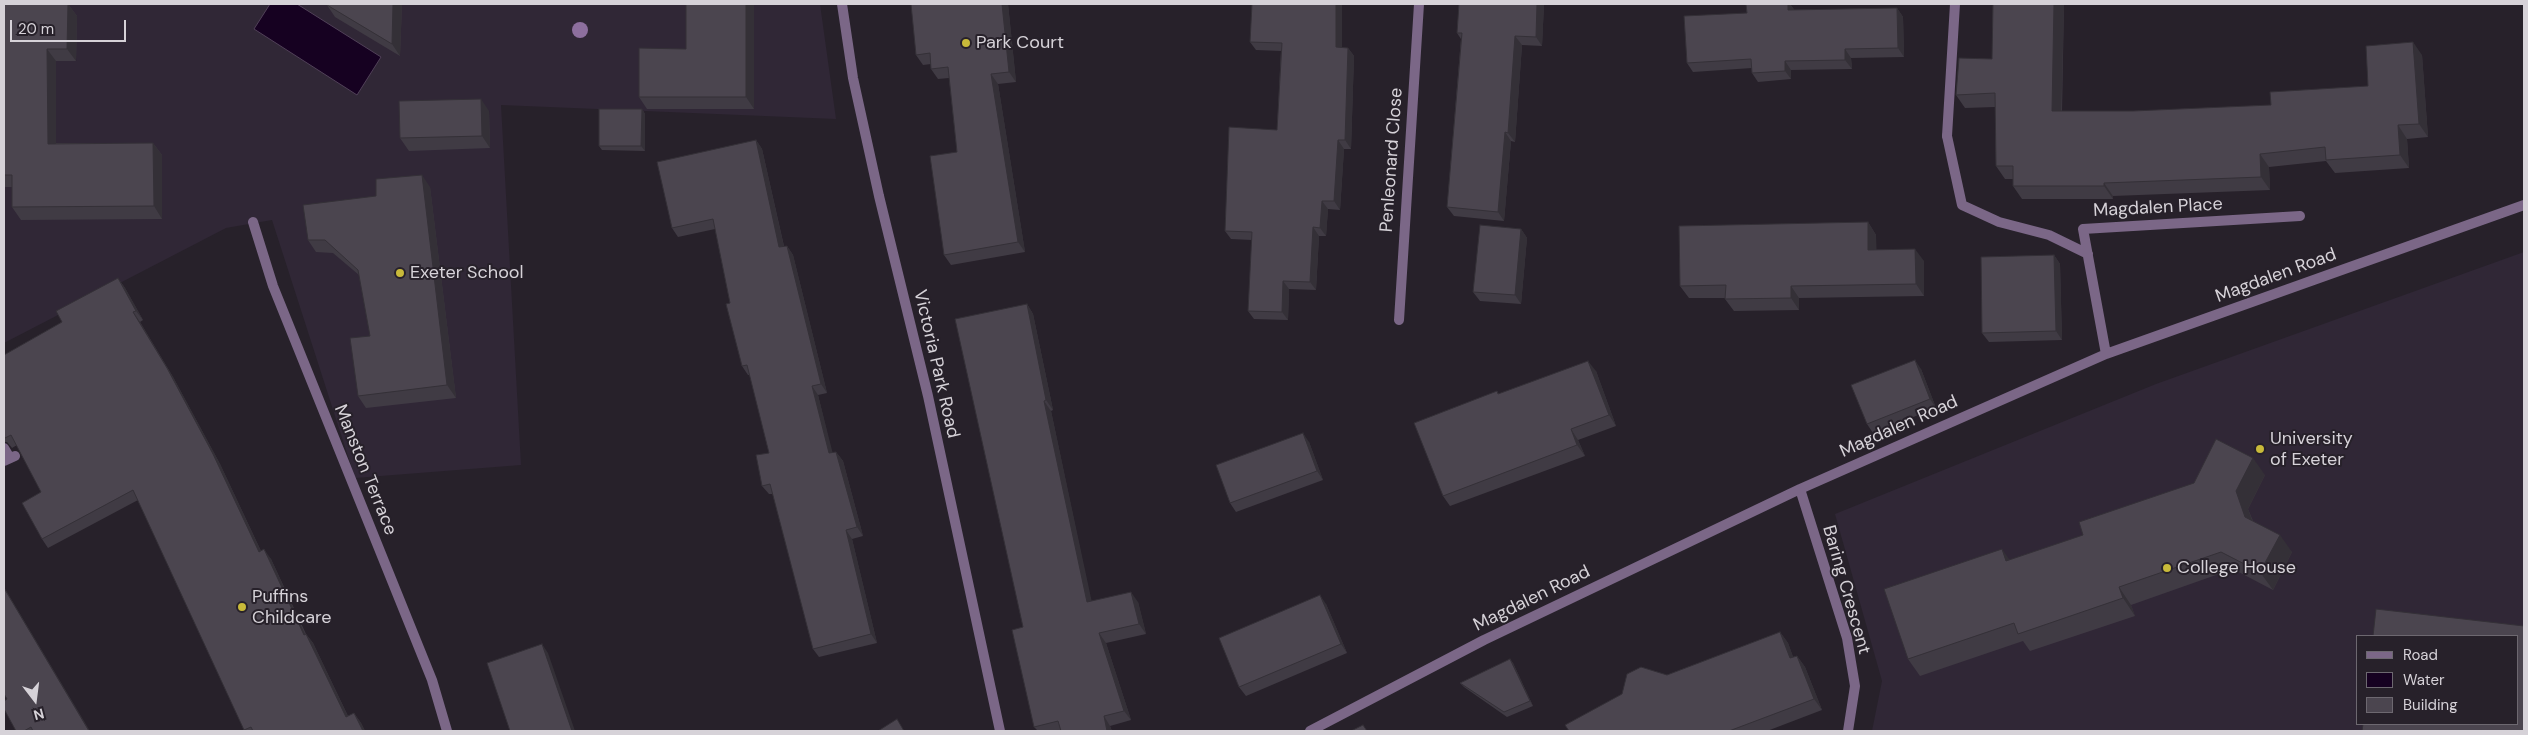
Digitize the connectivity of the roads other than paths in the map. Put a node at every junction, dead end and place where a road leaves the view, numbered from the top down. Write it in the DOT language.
graph roads {
  1 [pos="842,4"];
  2 [pos="1420,4"];
  3 [pos="1955,4"];
  4 [pos="2524,205"];
  5 [pos="2300,216"];
  6 [pos="253,222"];
  7 [pos="2088,254"];
  8 [pos="1399,320"];
  9 [pos="2106,354"];
  10 [pos="4,448"];
  11 [pos="9,458"];
  12 [pos="1800,488"];
  13 [pos="447,731"];
  14 [pos="1000,731"];
  15 [pos="1310,731"];
  16 [pos="1848,731"];
  1 -- 14 [label="street, Victoria Park Road"];
  2 -- 8 [label="street, Penleonard Close"];
  3 -- 7 [label="street"];
  4 -- 9 [label="street, Magdalen Road"];
  5 -- 7 [label="street, Magdalen Place"];
  6 -- 13 [label="street, Manston Terrace"];
  7 -- 9 [label="street, Magdalen Place"];
  9 -- 12 [label="street, Magdalen Road"];
  10 -- 11 [label="street"];
  12 -- 15 [label="street, Magdalen Road"];
  12 -- 16 [label="street, Baring Crescent"];
}
